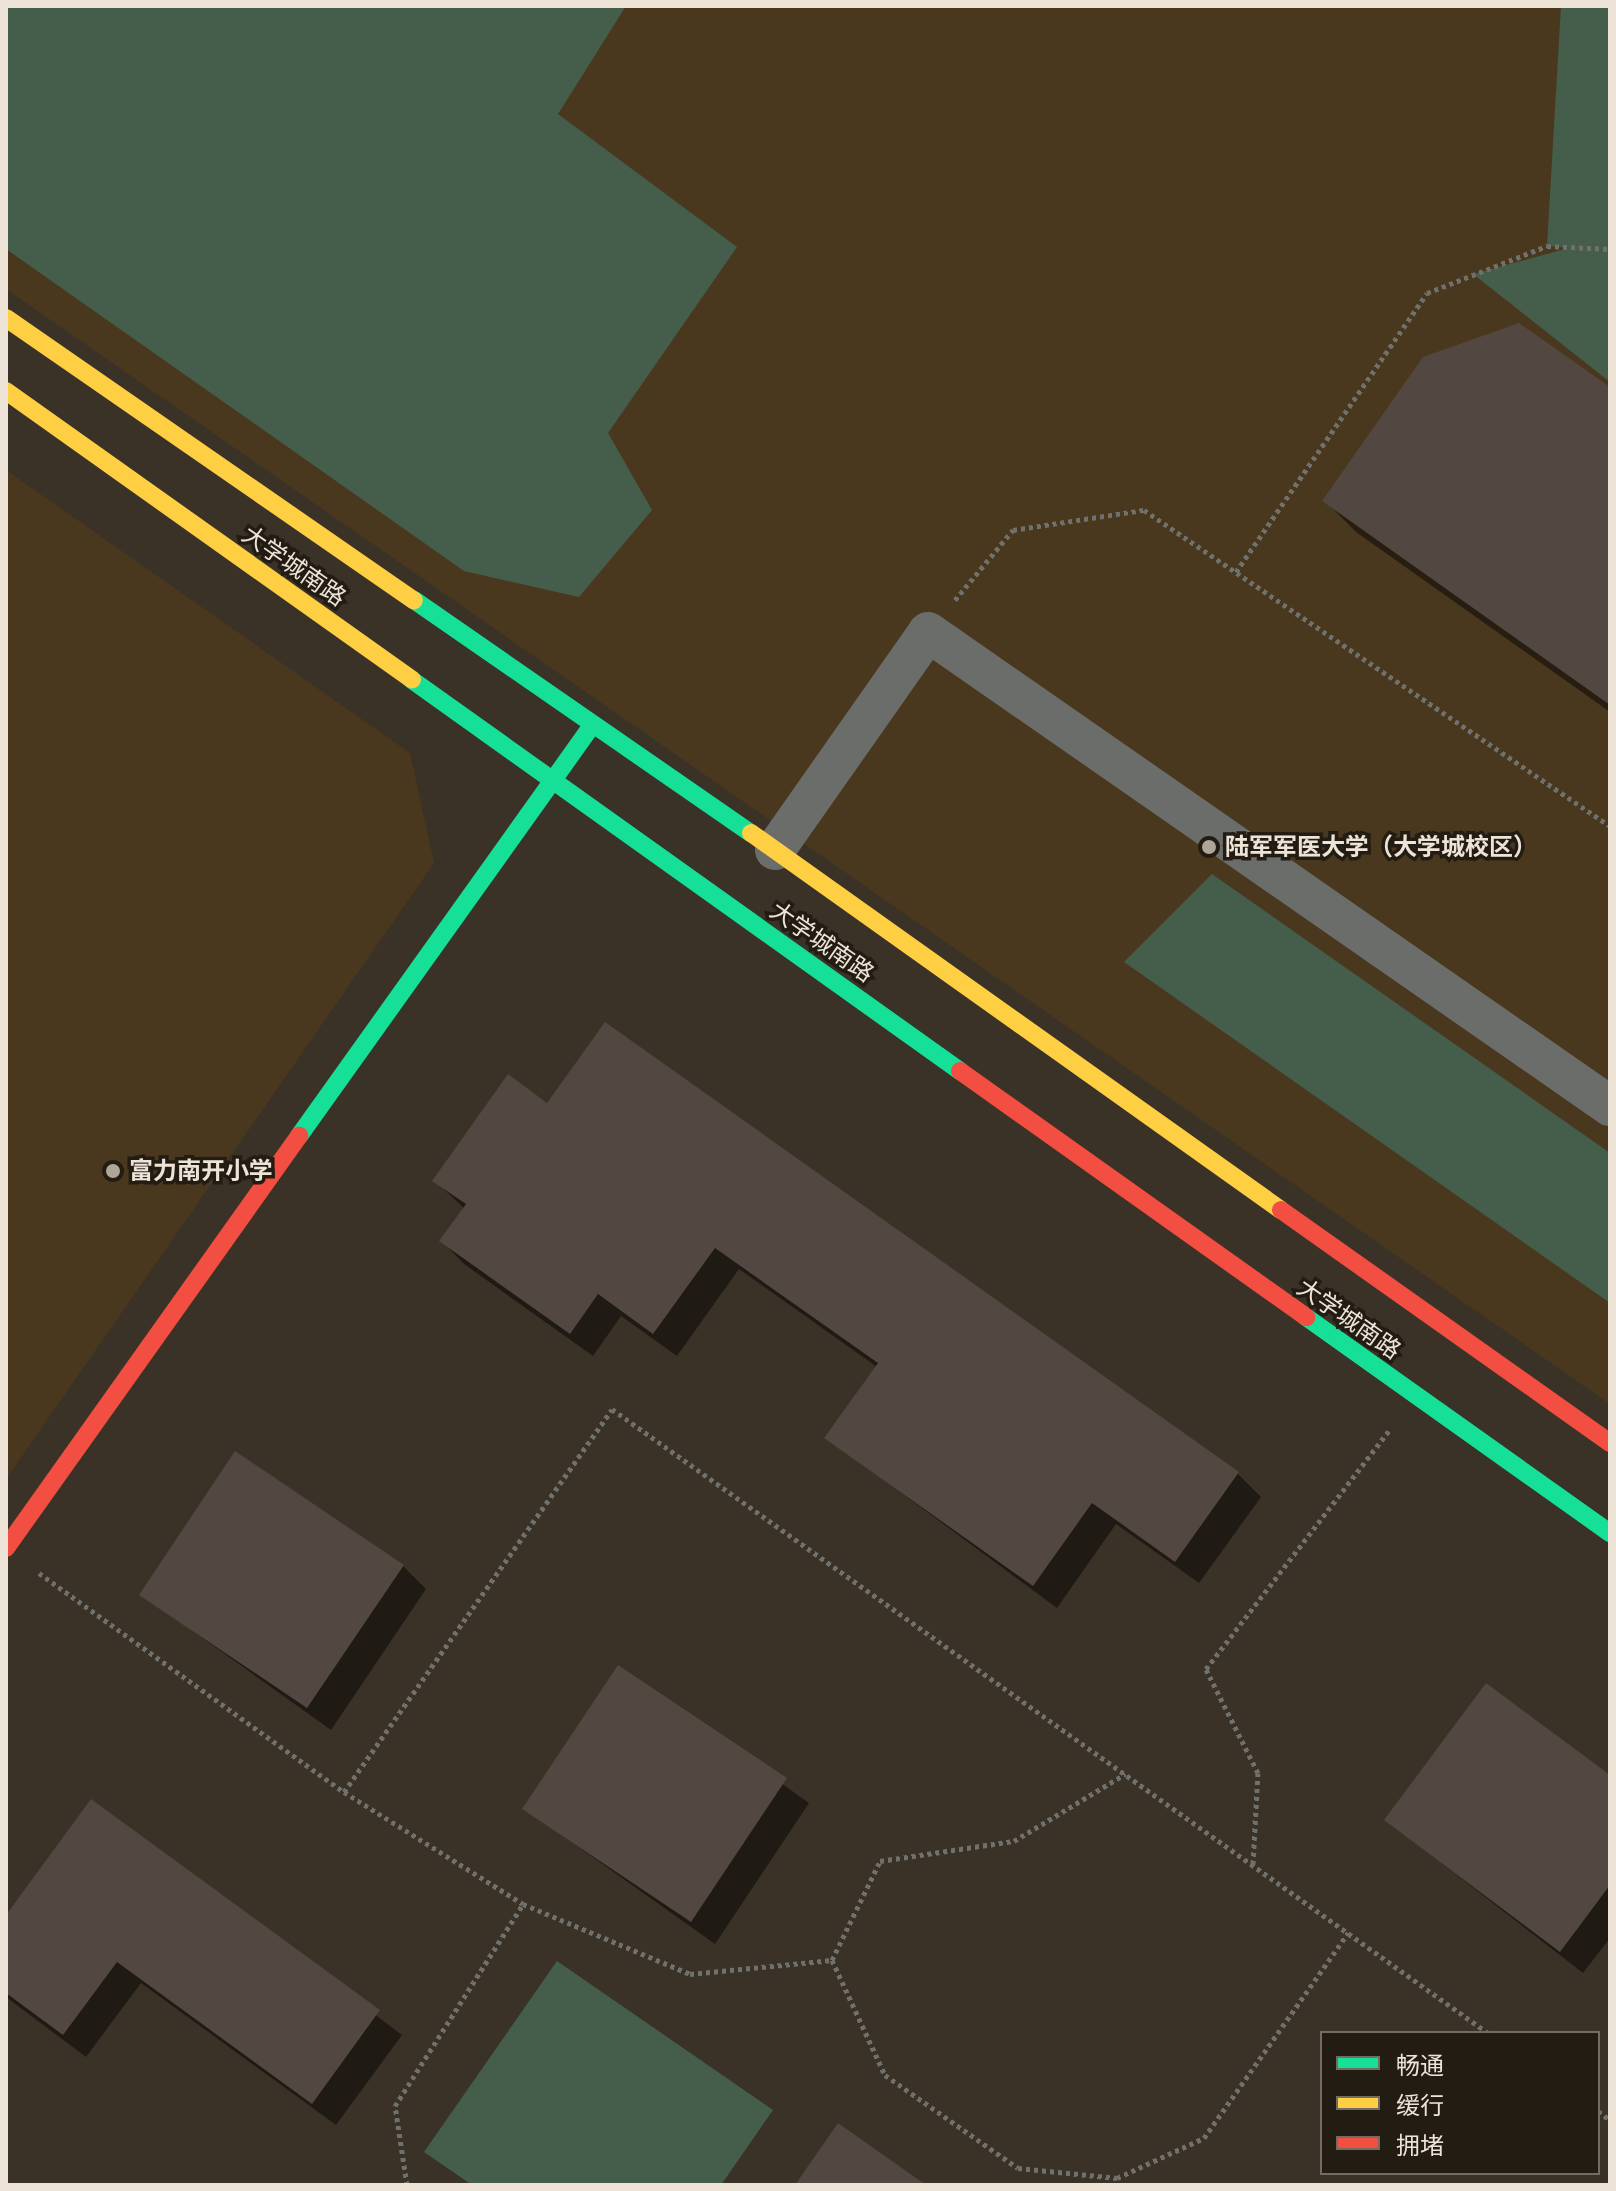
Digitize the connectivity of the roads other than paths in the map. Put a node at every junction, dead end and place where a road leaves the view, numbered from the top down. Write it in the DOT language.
graph roads {
  1 [pos="6,318"];
  2 [pos="6,391"];
  3 [pos="591,727"];
  4 [pos="554,781"];
  5 [pos="775,850"];
  6 [pos="1610,1106"];
  7 [pos="1610,1443"];
  8 [pos="1610,1533"];
  9 [pos="6,1548"];
  1 -- 3 [label="main road, 大学城南路"];
  2 -- 4 [label="main road, 大学城南路"];
  3 -- 4 [label="main road"];
  3 -- 5 [label="main road, 大学城南路"];
  4 -- 8 [label="main road, 大学城南路"];
  4 -- 9 [label="main road"];
  5 -- 6 [label="street"];
  5 -- 7 [label="main road, 大学城南路"];
}
